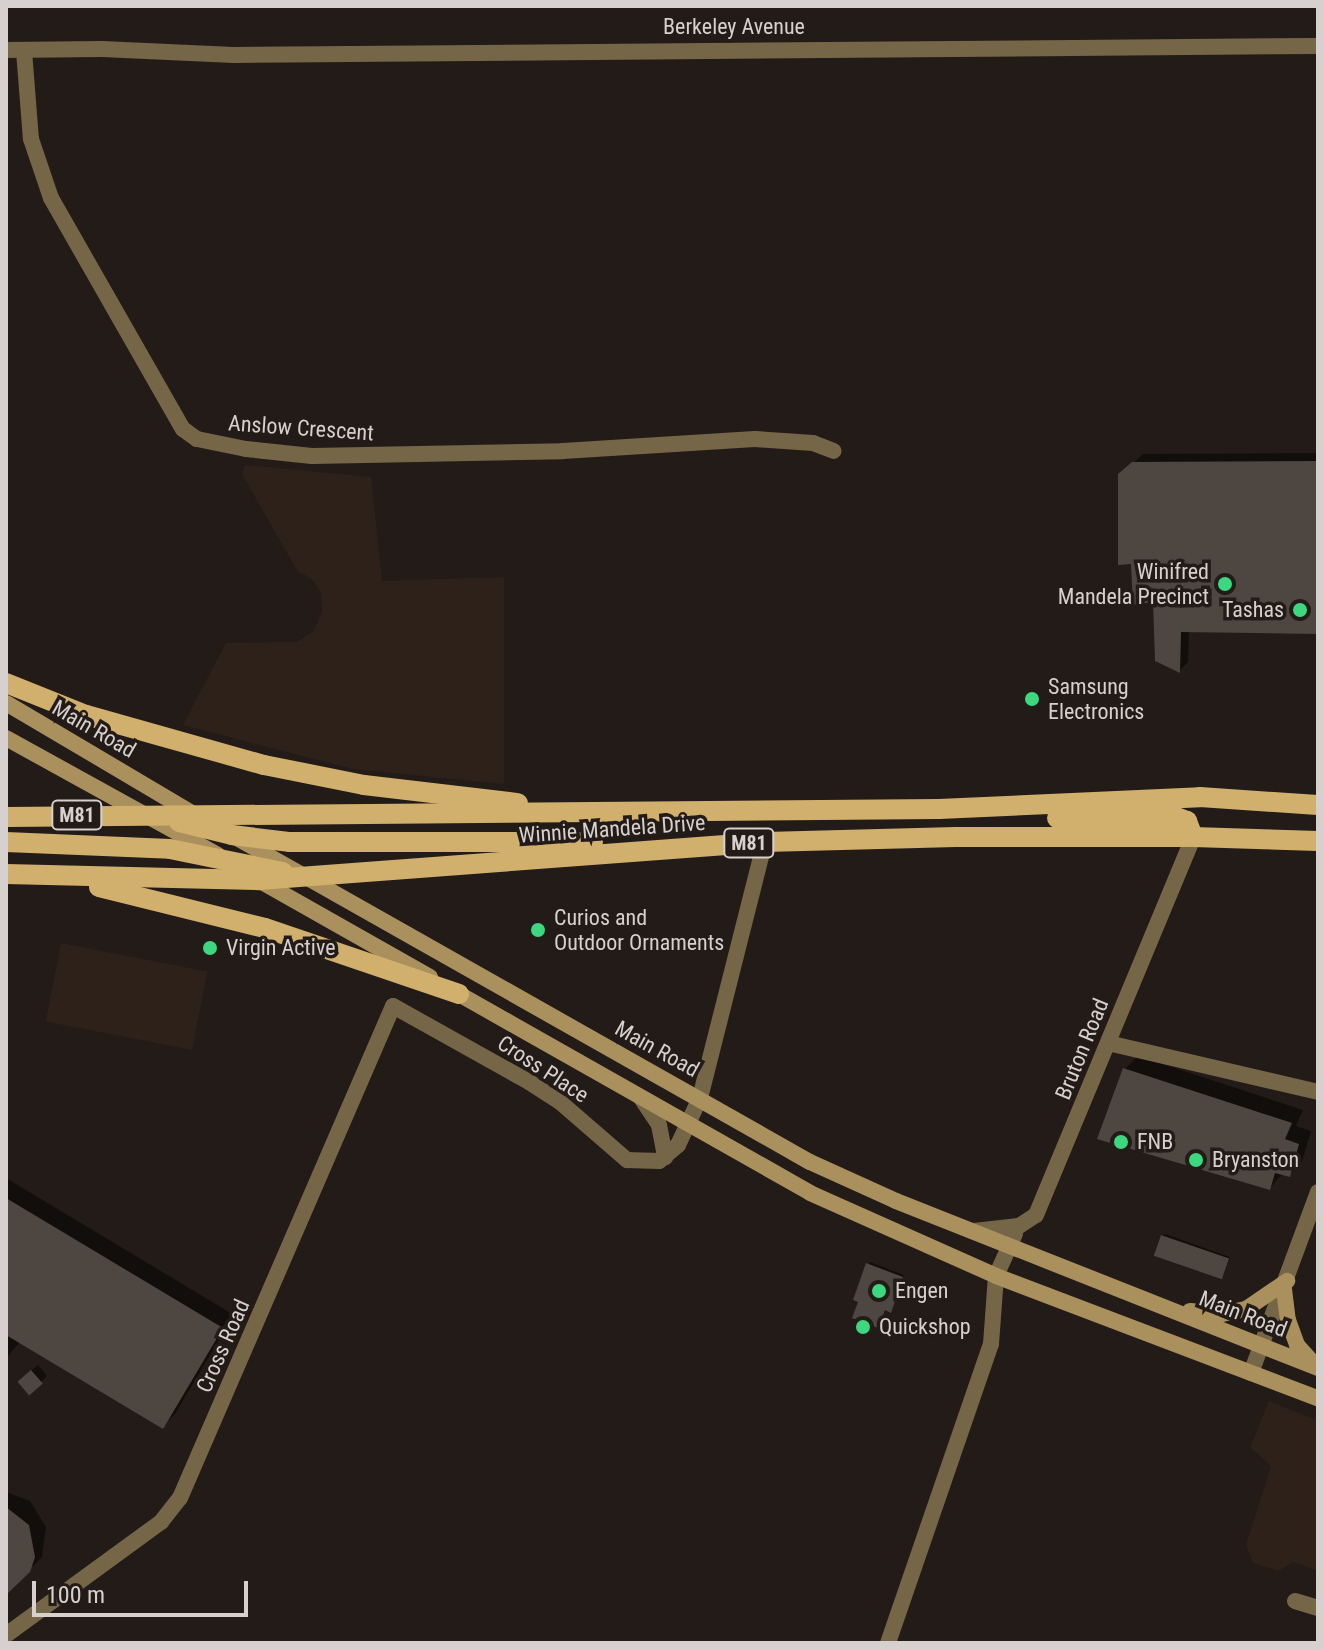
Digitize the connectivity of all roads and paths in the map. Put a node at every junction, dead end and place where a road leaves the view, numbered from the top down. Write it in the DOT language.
graph roads {
  1 [pos="1318,46"];
  2 [pos="6,50"];
  3 [pos="24,57"];
  4 [pos="6,61"];
  5 [pos="834,451"];
  6 [pos="6,683"];
  7 [pos="6,703"];
  8 [pos="6,738"];
  9 [pos="1318,805"];
  10 [pos="939,809"];
  11 [pos="193,813"];
  12 [pos="582,813"];
  13 [pos="148,815"];
  14 [pos="6,817"];
  15 [pos="232,835"];
  16 [pos="1193,837"];
  17 [pos="1318,841"];
  18 [pos="6,842"];
  19 [pos="765,842"];
  20 [pos="659,849"];
  21 [pos="222,858"];
  22 [pos="6,874"];
  23 [pos="50,876"];
  24 [pos="306,878"];
  25 [pos="259,880"];
  26 [pos="459,994"];
  27 [pos="393,1006"];
  28 [pos="1108,1043"];
  29 [pos="1318,1092"];
  30 [pos="641,1098"];
  31 [pos="700,1098"];
  32 [pos="690,1125"];
  33 [pos="665,1157"];
  34 [pos="1318,1192"];
  35 [pos="1019,1226"];
  36 [pos="973,1231"];
  37 [pos="1010,1244"];
  38 [pos="996,1276"];
  39 [pos="1286,1285"];
  40 [pos="1168,1309"];
  41 [pos="1263,1345"];
  42 [pos="1317,1367"];
  43 [pos="1251,1373"];
  44 [pos="1318,1398"];
  45 [pos="1295,1601"];
  46 [pos="1318,1608"];
  47 [pos="6,1635"];
  48 [pos="888,1643"];
  1 -- 3 [label="street, Berkeley Avenue"];
  2 -- 3 [label="street, Berkeley Avenue"];
  3 -- 4 [label="street, Berkeley Avenue"];
  3 -- 5 [label="street, Anslow Crescent"];
  6 -- 12 [label="main road"];
  7 -- 11 [label="main road, Main Road"];
  8 -- 13 [label="main road"];
  9 -- 10 [label="main road, Winnie Mandela Drive / M81"];
  10 -- 12 [label="main road, Winnie Mandela Drive / M81"];
  10 -- 16 [label="main road"];
  11 -- 12 [label="main road, Winnie Mandela Drive / M81"];
  11 -- 13 [label="main road, Winnie Mandela Drive / M81"];
  11 -- 15 [label="main road, Main Road"];
  13 -- 14 [label="main road, Winnie Mandela Drive / M81"];
  13 -- 15 [label="main road"];
  13 -- 21 [label="main road"];
  15 -- 20 [label="main road"];
  15 -- 24 [label="main road, Main Road"];
  16 -- 17 [label="main road, Winnie Mandela Drive / M81"];
  16 -- 19 [label="main road, Winnie Mandela Drive / M81"];
  16 -- 28 [label="street, Bruton Road"];
  18 -- 21 [label="main road"];
  19 -- 20 [label="main road, Winnie Mandela Drive / M81"];
  19 -- 31 [label="street"];
  20 -- 24 [label="main road, Winnie Mandela Drive / M81"];
  21 -- 24 [label="main road"];
  21 -- 25 [label="main road"];
  22 -- 23 [label="main road, Winnie Mandela Drive / M81"];
  23 -- 25 [label="main road, Winnie Mandela Drive / M81"];
  23 -- 26 [label="main road"];
  24 -- 25 [label="main road, Winnie Mandela Drive / M81"];
  24 -- 31 [label="main road, Main Road"];
  25 -- 26 [label="main road"];
  26 -- 30 [label="main road"];
  27 -- 33 [label="street, Cross Place"];
  27 -- 47 [label="street, Cross Road"];
  28 -- 29 [label="street"];
  28 -- 35 [label="street, Bruton Road"];
  30 -- 32 [label="main road"];
  30 -- 33 [label="street"];
  31 -- 32 [label="street"];
  31 -- 36 [label="main road, Main Road"];
  32 -- 33 [label="street"];
  32 -- 38 [label="main road"];
  34 -- 39 [label="street"];
  35 -- 36 [label="street"];
  35 -- 37 [label="street, Bruton Road"];
  36 -- 37 [label="main road, Main Road"];
  37 -- 38 [label="street"];
  37 -- 40 [label="main road, Main Road"];
  38 -- 43 [label="main road"];
  38 -- 48 [label="street"];
  39 -- 40 [label="main road"];
  39 -- 41 [label="street"];
  39 -- 42 [label="main road"];
  40 -- 41 [label="main road, Main Road"];
  41 -- 42 [label="main road, Main Road"];
  41 -- 43 [label="street"];
  43 -- 44 [label="main road"];
  45 -- 46 [label="street"];
}
